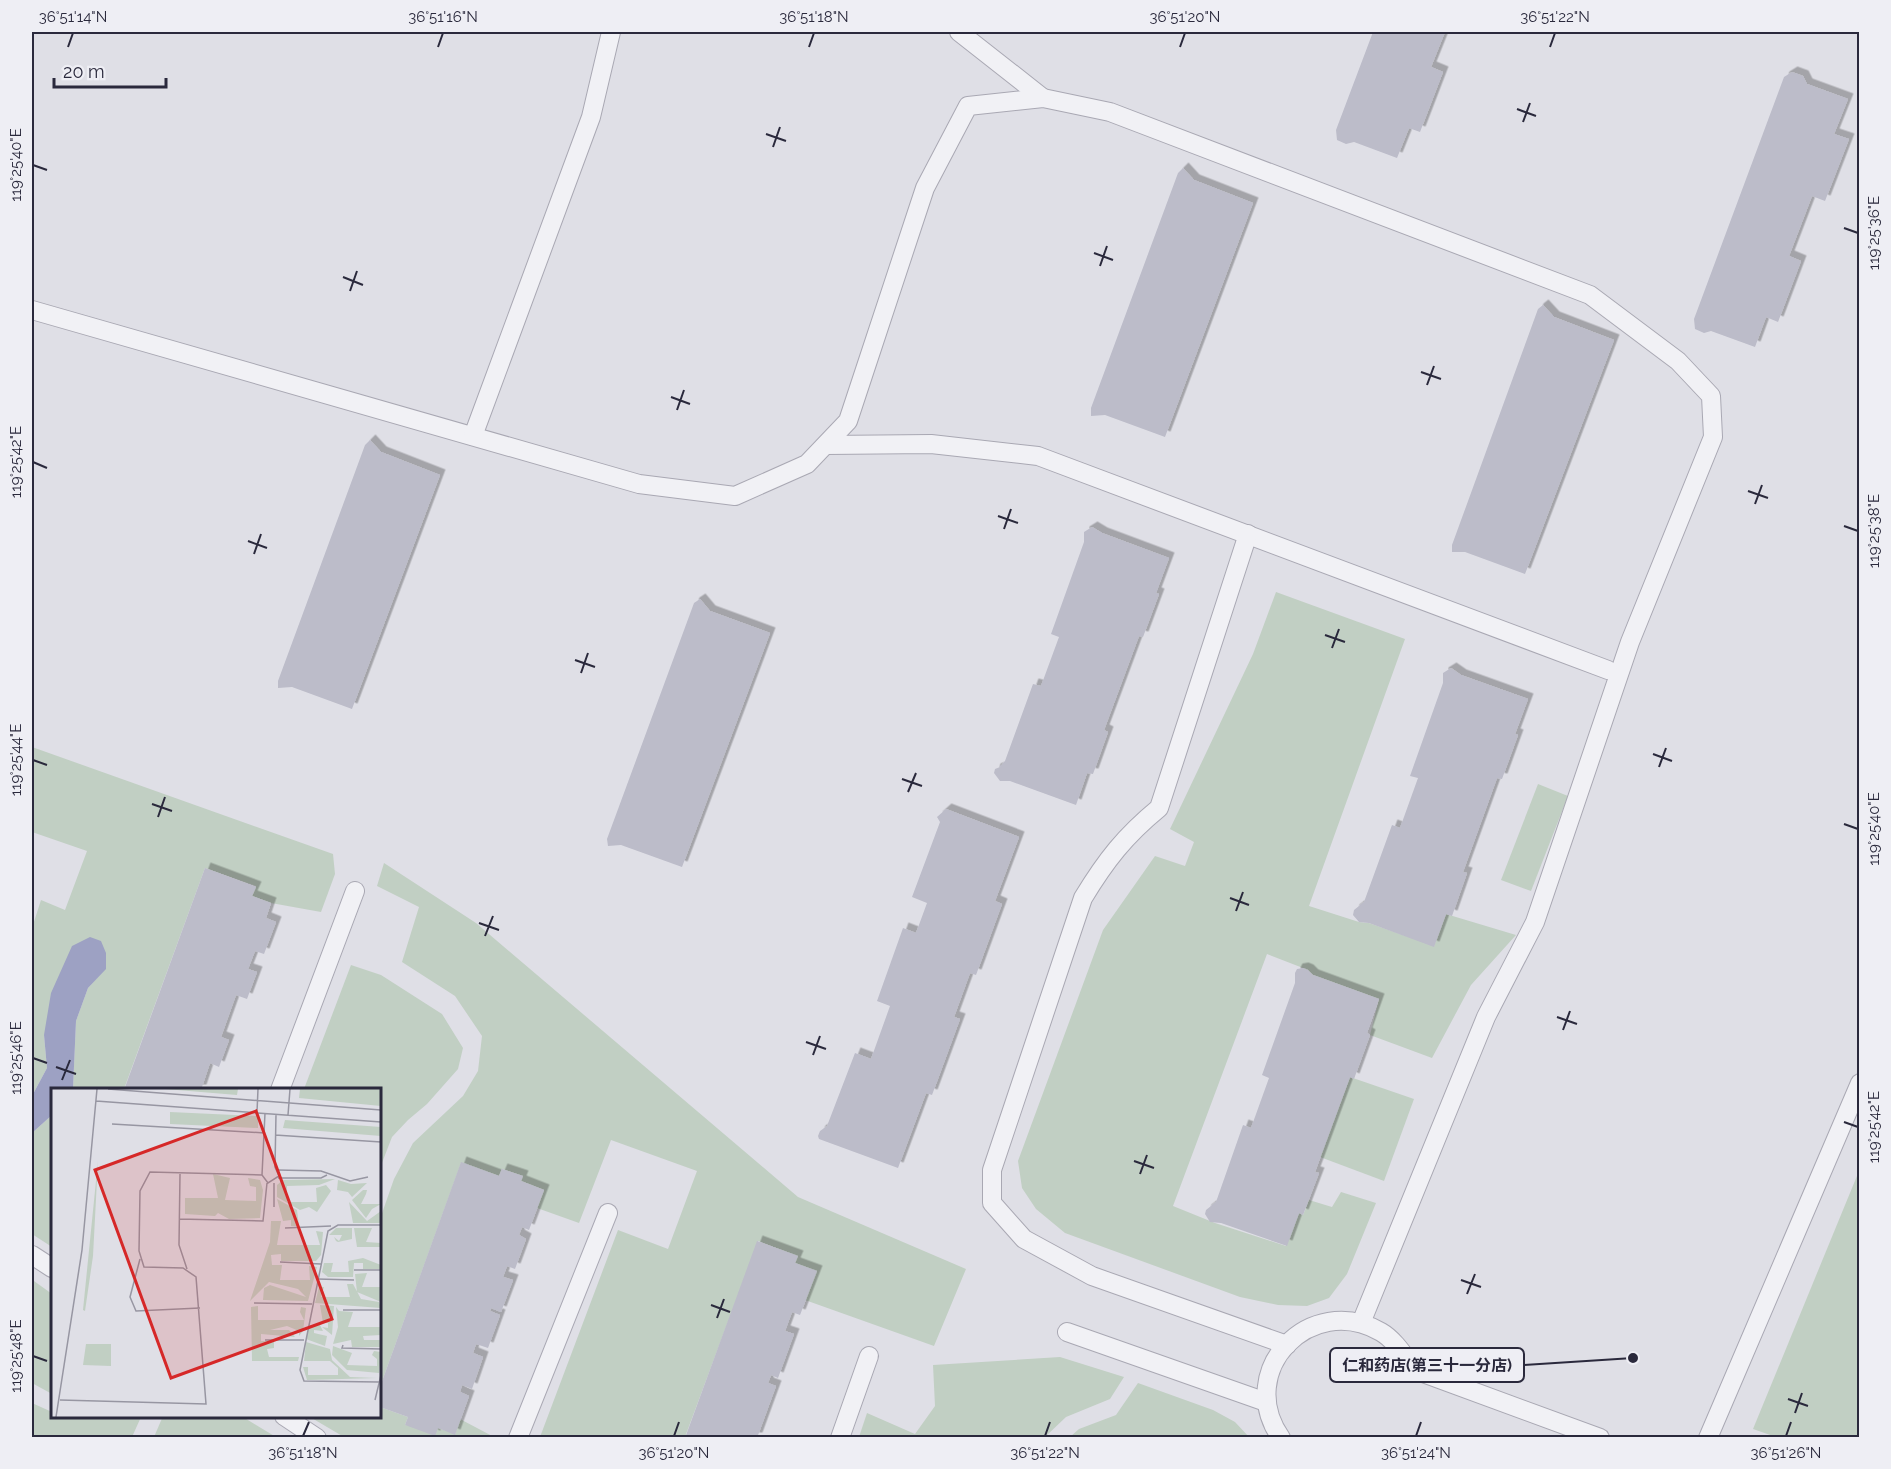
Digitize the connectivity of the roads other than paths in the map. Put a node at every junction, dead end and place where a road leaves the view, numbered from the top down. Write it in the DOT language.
graph roads {
  1 [pos="611,32"];
  2 [pos="959,32"];
  3 [pos="1042,98"];
  4 [pos="32,310"];
  5 [pos="472,436"];
  6 [pos="826,445"];
  7 [pos="1248,534"];
  8 [pos="1608,670"];
  9 [pos="355,891"];
  10 [pos="1860,1083"];
  11 [pos="280,1088"];
  12 [pos="608,1213"];
  13 [pos="32,1255"];
  14 [pos="51,1267"];
  15 [pos="1361,1323"];
  16 [pos="1067,1332"];
  17 [pos="1287,1345"];
  18 [pos="869,1356"];
  19 [pos="1266,1402"];
  20 [pos="287,1418"];
  21 [pos="317,1437"];
  22 [pos="518,1437"];
  23 [pos="840,1437"];
  24 [pos="1281,1437"];
  25 [pos="1600,1437"];
  26 [pos="1708,1437"];
  1 -- 5 [label="lane"];
  2 -- 3 [label="lane"];
  3 -- 6 [label="lane"];
  3 -- 15 [label="lane"];
  4 -- 5 [label="lane"];
  5 -- 6 [label="lane"];
  6 -- 7 [label="lane"];
  7 -- 8 [label="lane"];
  7 -- 17 [label="lane"];
  9 -- 11 [label="lane"];
  10 -- 26 [label="lane"];
  12 -- 22 [label="lane"];
  13 -- 14 [label="lane"];
  15 -- 17 [label="lane"];
  15 -- 25 [label="lane"];
  16 -- 19 [label="lane"];
  17 -- 19 [label="lane"];
  18 -- 23 [label="lane"];
  19 -- 24 [label="lane"];
  20 -- 21 [label="lane"];
}
